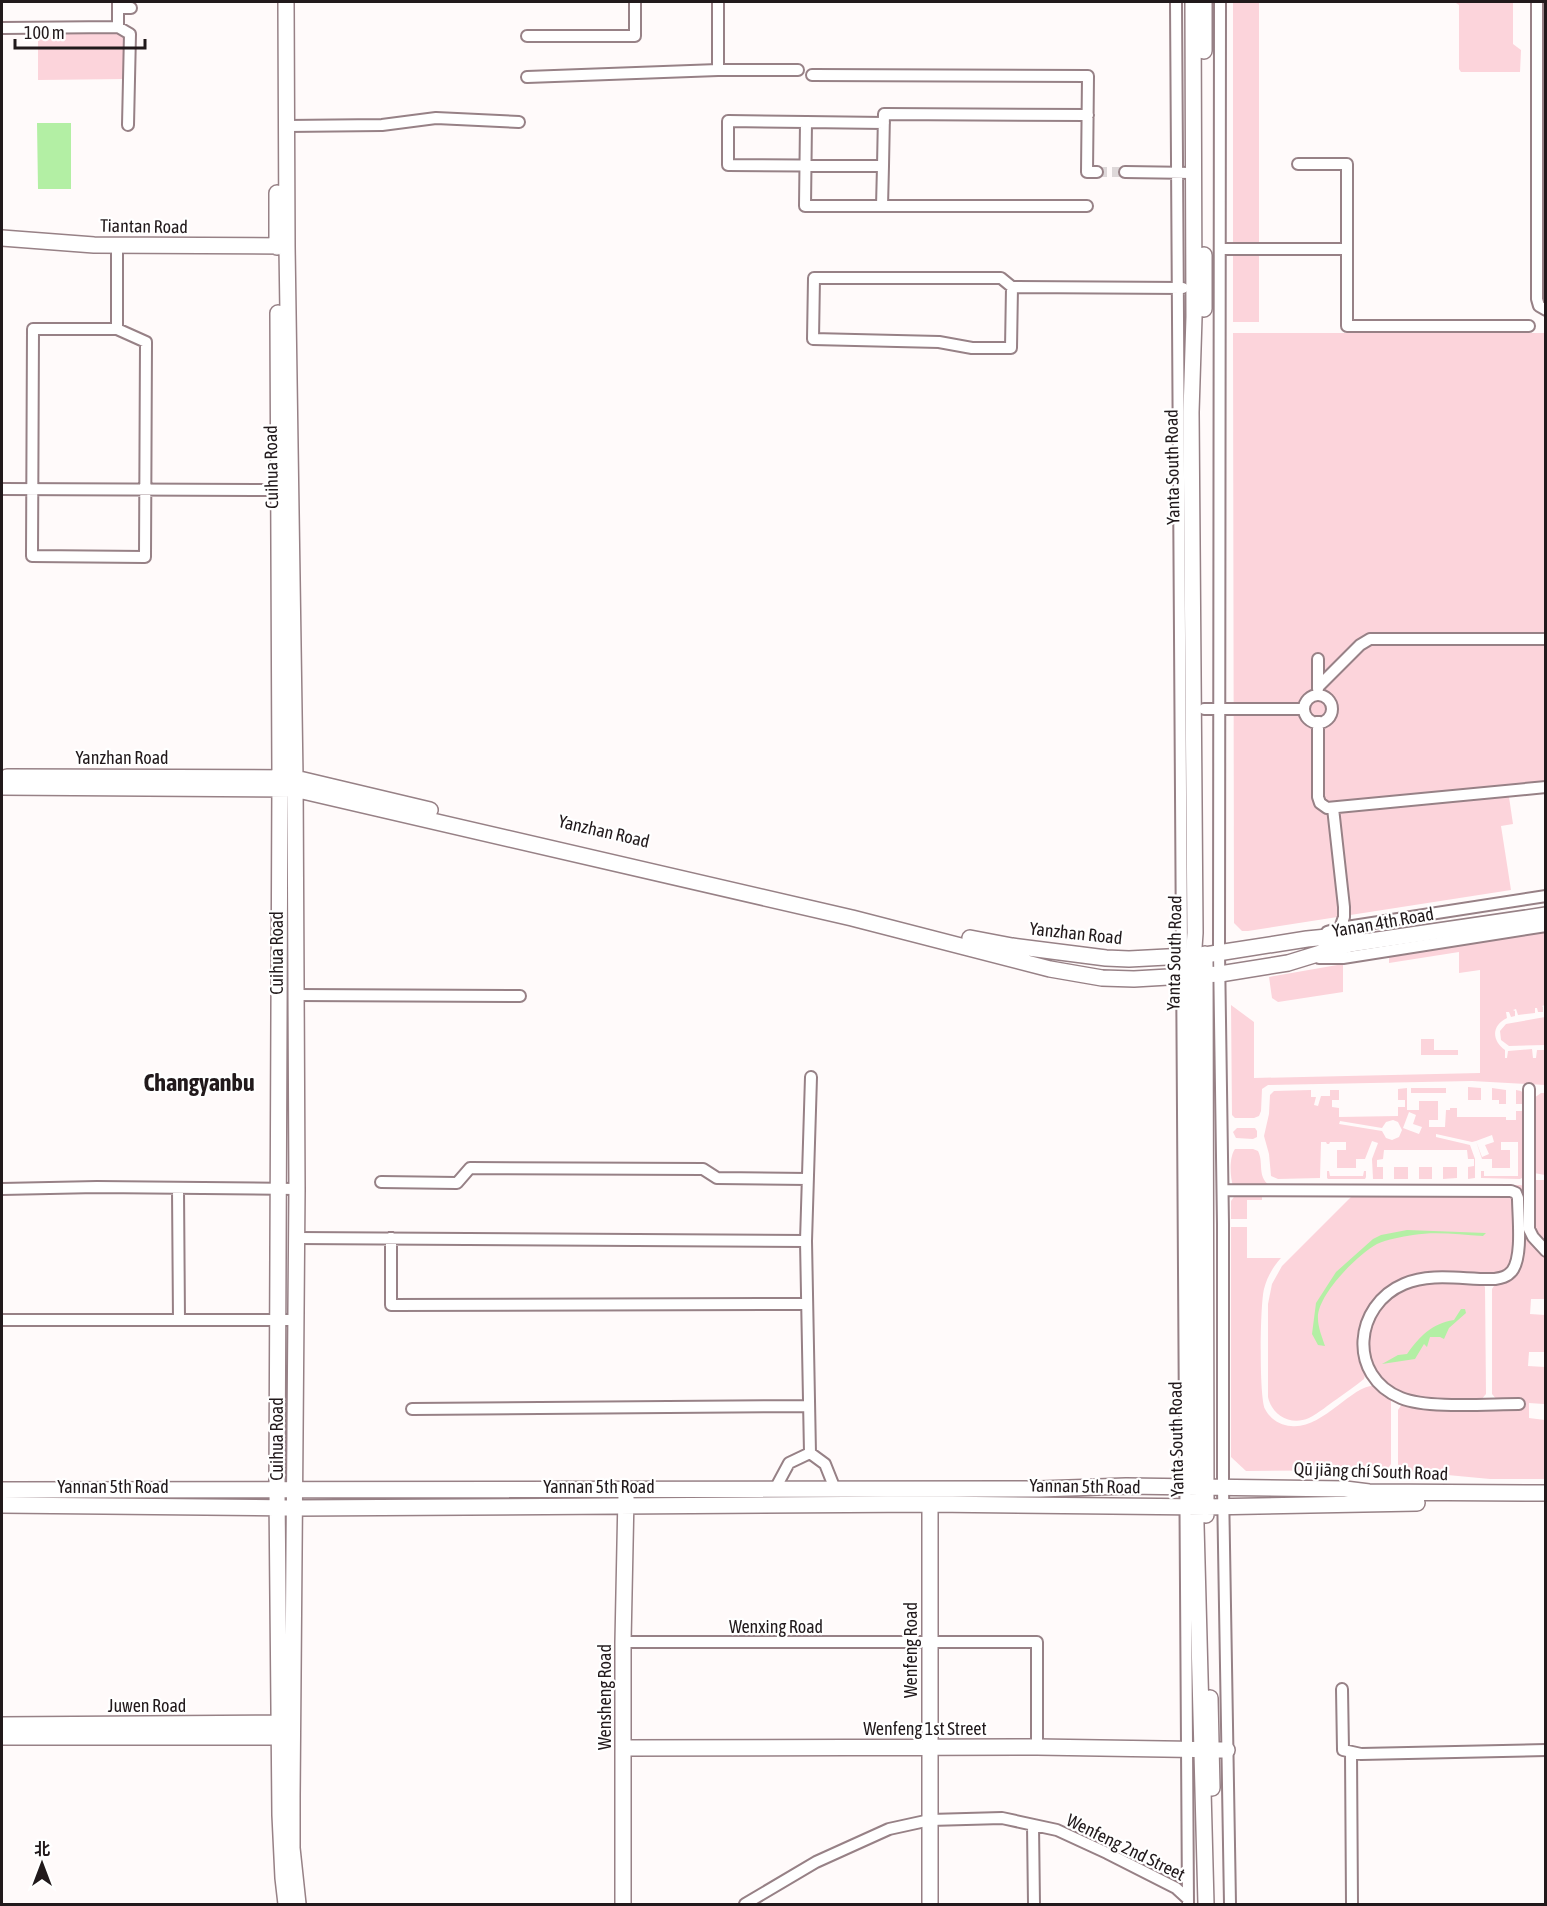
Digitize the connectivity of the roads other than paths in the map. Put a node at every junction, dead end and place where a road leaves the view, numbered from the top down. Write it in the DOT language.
graph roads {
  1 [pos="278,2"];
  2 [pos="286,2"];
  3 [pos="635,2"];
  4 [pos="718,2"];
  5 [pos="1176,2"];
  6 [pos="1193,2"];
  7 [pos="1204,2"];
  8 [pos="1220,2"];
  9 [pos="1537,2"];
  10 [pos="118,5"];
  11 [pos="131,8"];
  12 [pos="118,27"];
  13 [pos="2,28"];
  14 [pos="527,36"];
  15 [pos="718,69"];
  16 [pos="798,70"];
  17 [pos="812,75"];
  18 [pos="527,77"];
  19 [pos="1088,115"];
  20 [pos="519,122"];
  21 [pos="806,122"];
  22 [pos="884,123"];
  23 [pos="128,125"];
  24 [pos="287,126"];
  25 [pos="1298,164"];
  26 [pos="805,166"];
  27 [pos="883,166"];
  28 [pos="1097,172"];
  29 [pos="1125,172"];
  30 [pos="1176,172"];
  31 [pos="1193,172"];
  32 [pos="882,206"];
  33 [pos="1087,206"];
  34 [pos="2,238"];
  35 [pos="117,245"];
  36 [pos="282,246"];
  37 [pos="1220,249"];
  38 [pos="1347,249"];
  39 [pos="1012,287"];
  40 [pos="1176,288"];
  41 [pos="1199,288"];
  42 [pos="1545,310"];
  43 [pos="1529,326"];
  44 [pos="117,329"];
  45 [pos="2,489"];
  46 [pos="33,489"];
  47 [pos="145,489"];
  48 [pos="278,490"];
  49 [pos="1545,639"];
  50 [pos="1318,659"];
  51 [pos="1318,691"];
  52 [pos="1204,709"];
  53 [pos="1220,709"];
  54 [pos="1304,709"];
  55 [pos="1318,722"];
  56 [pos="2,777"];
  57 [pos="287,783"];
  58 [pos="2,787"];
  59 [pos="1545,787"];
  60 [pos="1333,808"];
  61 [pos="1545,896"];
  62 [pos="1545,905"];
  63 [pos="1545,915"];
  64 [pos="1545,926"];
  65 [pos="1340,928"];
  66 [pos="1307,939"];
  67 [pos="1206,955"];
  68 [pos="1178,957"];
  69 [pos="1310,958"];
  70 [pos="1220,974"];
  71 [pos="1191,976"];
  72 [pos="296,996"];
  73 [pos="520,996"];
  74 [pos="811,1077"];
  75 [pos="1529,1089"];
  76 [pos="808,1179"];
  77 [pos="381,1182"];
  78 [pos="2,1189"];
  79 [pos="178,1189"];
  80 [pos="279,1189"];
  81 [pos="297,1189"];
  82 [pos="1223,1190"];
  83 [pos="1223,1226"];
  84 [pos="1193,1227"];
  85 [pos="297,1238"];
  86 [pos="391,1238"];
  87 [pos="806,1241"];
  88 [pos="1545,1251"];
  89 [pos="807,1304"];
  90 [pos="2,1320"];
  91 [pos="179,1320"];
  92 [pos="278,1320"];
  93 [pos="296,1320"];
  94 [pos="1519,1404"];
  95 [pos="809,1406"];
  96 [pos="412,1409"];
  97 [pos="810,1453"];
  98 [pos="1195,1487"];
  99 [pos="1222,1487"];
  100 [pos="775,1489"];
  101 [pos="835,1489"];
  102 [pos="2,1490"];
  103 [pos="626,1490"];
  104 [pos="277,1491"];
  105 [pos="295,1491"];
  106 [pos="1545,1493"];
  107 [pos="930,1504"];
  108 [pos="1545,1504"];
  109 [pos="2,1505"];
  110 [pos="626,1506"];
  111 [pos="1195,1506"];
  112 [pos="277,1507"];
  113 [pos="1223,1507"];
  114 [pos="295,1508"];
  115 [pos="623,1642"];
  116 [pos="930,1642"];
  117 [pos="1342,1689"];
  118 [pos="2,1725"];
  119 [pos="286,1730"];
  120 [pos="2,1737"];
  121 [pos="1036,1747"];
  122 [pos="623,1748"];
  123 [pos="930,1748"];
  124 [pos="1184,1749"];
  125 [pos="1206,1749"];
  126 [pos="1227,1750"];
  127 [pos="1545,1750"];
  128 [pos="1351,1752"];
  129 [pos="930,1820"];
  130 [pos="1033,1825"];
  131 [pos="760,1901"];
  132 [pos="1188,1902"];
  133 [pos="286,1905"];
  134 [pos="298,1905"];
  135 [pos="623,1905"];
  136 [pos="745,1905"];
  137 [pos="930,1905"];
  138 [pos="1034,1905"];
  139 [pos="1206,1905"];
  140 [pos="1215,1905"];
  141 [pos="1230,1905"];
  142 [pos="1352,1905"];
  1 -- 36 [label="main road, Cuihua Road"];
  2 -- 24 [label="main road, Cuihua Road"];
  3 -- 14 [label="street"];
  4 -- 15 [label="street"];
  5 -- 30 [label="street"];
  6 -- 31 [label="main road, Yanta South Road"];
  7 -- 41 [label="main road, Yanta South Road"];
  8 -- 37 [label="street"];
  9 -- 42 [label="street"];
  10 -- 11 [label="street"];
  10 -- 12 [label="street"];
  12 -- 13 [label="street"];
  12 -- 23 [label="street"];
  15 -- 16 [label="street"];
  15 -- 18 [label="street"];
  17 -- 19 [label="street"];
  19 -- 22 [label="street"];
  19 -- 28 [label="street"];
  20 -- 24 [label="street"];
  21 -- 22 [label="street"];
  21 -- 26 [label="street"];
  21 -- 26 [label="street"];
  22 -- 27 [label="street"];
  24 -- 36 [label="main road, Cuihua Road"];
  25 -- 38 [label="street"];
  26 -- 27 [label="street"];
  26 -- 32 [label="street"];
  27 -- 32 [label="street"];
  29 -- 30 [label="street"];
  30 -- 31 [label="street"];
  30 -- 40 [label="street"];
  31 -- 41 [label="main road, Yanta South Road"];
  32 -- 33 [label="street"];
  34 -- 35 [label="main road, Tiantan Road"];
  35 -- 36 [label="main road, Tiantan Road"];
  35 -- 44 [label="street"];
  36 -- 48 [label="main road, Cuihua Road"];
  36 -- 57 [label="main road, Cuihua Road"];
  37 -- 38 [label="street"];
  37 -- 53 [label="street"];
  38 -- 43 [label="street"];
  39 -- 39 [label="street"];
  39 -- 40 [label="street"];
  40 -- 41 [label="street"];
  40 -- 68 [label="street"];
  41 -- 52 [label="main road, Yanta South Road"];
  41 -- 67 [label="main road, Yanta South Road"];
  44 -- 46 [label="street"];
  44 -- 47 [label="street"];
  45 -- 46 [label="street"];
  46 -- 47 [label="street"];
  46 -- 47 [label="street"];
  47 -- 48 [label="street"];
  48 -- 57 [label="main road, Cuihua Road"];
  49 -- 51 [label="street"];
  50 -- 51 [label="street"];
  51 -- 54 [label="street"];
  51 -- 55 [label="street"];
  52 -- 53 [label="street"];
  52 -- 67 [label="main road, Yanta South Road"];
  53 -- 54 [label="street"];
  53 -- 67 [label="street"];
  54 -- 55 [label="street"];
  55 -- 60 [label="street"];
  56 -- 57 [label="main road, Yanzhan Road"];
  57 -- 58 [label="main road, Yanzhan Road"];
  57 -- 68 [label="main road, Yanzhan Road"];
  57 -- 71 [label="main road, Yanzhan Road"];
  57 -- 72 [label="main road, Cuihua Road"];
  57 -- 80 [label="main road, Cuihua Road"];
  59 -- 60 [label="street"];
  60 -- 65 [label="street"];
  61 -- 65 [label="street"];
  62 -- 66 [label="main road, Yanan 4th Road"];
  63 -- 69 [label="main road, Yanan 4th Road"];
  64 -- 69 [label="street"];
  65 -- 66 [label="street"];
  66 -- 67 [label="main road, Yanan 4th Road"];
  67 -- 68 [label="main road, Yanzhan Road"];
  67 -- 70 [label="street"];
  67 -- 71 [label="main road, Yanta South Road"];
  68 -- 71 [label="street"];
  69 -- 70 [label="main road, Yanan 4th Road"];
  70 -- 71 [label="main road, Yanan 4th Road"];
  70 -- 82 [label="street"];
  71 -- 84 [label="main road, Yanta South Road"];
  71 -- 84 [label="street"];
  72 -- 73 [label="street"];
  72 -- 81 [label="main road, Cuihua Road"];
  74 -- 76 [label="street"];
  75 -- 88 [label="street"];
  76 -- 77 [label="street"];
  76 -- 87 [label="street"];
  78 -- 79 [label="street"];
  79 -- 80 [label="street"];
  79 -- 91 [label="street"];
  80 -- 81 [label="street"];
  80 -- 92 [label="main road, Cuihua Road"];
  81 -- 85 [label="main road, Cuihua Road"];
  82 -- 83 [label="street"];
  82 -- 94 [label="street"];
  83 -- 84 [label="street"];
  83 -- 99 [label="street"];
  84 -- 98 [label="main road, Yanta South Road"];
  84 -- 98 [label="street"];
  85 -- 86 [label="street"];
  85 -- 93 [label="main road, Cuihua Road"];
  86 -- 87 [label="street"];
  86 -- 89 [label="street"];
  87 -- 89 [label="street"];
  89 -- 95 [label="street"];
  90 -- 91 [label="street"];
  91 -- 92 [label="street"];
  92 -- 93 [label="street"];
  92 -- 104 [label="main road, Cuihua Road"];
  93 -- 105 [label="main road, Cuihua Road"];
  95 -- 96 [label="street"];
  95 -- 97 [label="street"];
  97 -- 100 [label="street"];
  97 -- 101 [label="street"];
  98 -- 99 [label="main road, Qū jiāng chí South Road"];
  98 -- 101 [label="main road, Yannan 5th Road"];
  98 -- 111 [label="main road, Yanta South Road"];
  99 -- 106 [label="main road, Qū jiāng chí South Road"];
  99 -- 113 [label="street"];
  100 -- 101 [label="main road, Yannan 5th Road"];
  100 -- 103 [label="main road, Yannan 5th Road"];
  102 -- 104 [label="main road, Yannan 5th Road"];
  103 -- 105 [label="main road, Yannan 5th Road"];
  103 -- 110 [label="main road, Wensheng Road"];
  104 -- 105 [label="main road, Yannan 5th Road"];
  104 -- 112 [label="main road, Cuihua Road"];
  105 -- 114 [label="main road, Cuihua Road"];
  107 -- 110 [label="main road, Yannan 5th Road"];
  107 -- 111 [label="main road, Yannan 5th Road"];
  107 -- 116 [label="main road, Wenfeng Road"];
  108 -- 113 [label="main road, Yannan 5th Road"];
  109 -- 112 [label="main road, Yannan 5th Road"];
  110 -- 114 [label="main road, Yannan 5th Road"];
  110 -- 115 [label="main road, Wensheng Road"];
  111 -- 113 [label="main road, Yannan 5th Road"];
  111 -- 124 [label="street"];
  111 -- 125 [label="main road, Yanta South Road"];
  112 -- 114 [label="main road, Yannan 5th Road"];
  112 -- 119 [label="main road, Cuihua Road"];
  113 -- 126 [label="street"];
  114 -- 119 [label="main road, Cuihua Road"];
  115 -- 116 [label="street, Wenxing Road"];
  115 -- 122 [label="main road, Wensheng Road"];
  116 -- 121 [label="street, Wenxing Road"];
  116 -- 123 [label="main road, Wenfeng Road"];
  117 -- 128 [label="street"];
  118 -- 119 [label="main road, Juwen Road"];
  119 -- 120 [label="main road, Juwen Road"];
  119 -- 133 [label="main road, Cuihua Road"];
  119 -- 134 [label="main road, Cuihua Road"];
  121 -- 123 [label="main road, Wenfeng 1st Street"];
  121 -- 124 [label="main road, Wenfeng 1st Street"];
  122 -- 123 [label="main road, Wenfeng 1st Street"];
  122 -- 135 [label="main road, Wensheng Road"];
  123 -- 129 [label="main road, Wenfeng Road"];
  124 -- 125 [label="main road, Wenfeng 1st Street"];
  124 -- 132 [label="street"];
  125 -- 126 [label="main road, Wenfeng 1st Street"];
  125 -- 139 [label="main road, Yanta South Road"];
  125 -- 140 [label="main road, Yanta South Road"];
  126 -- 141 [label="street"];
  127 -- 128 [label="street"];
  128 -- 142 [label="street"];
  129 -- 130 [label="street, Wenfeng 2nd Street"];
  129 -- 131 [label="street, Wenfeng 2nd Street"];
  129 -- 137 [label="main road, Wenfeng Road"];
  130 -- 132 [label="street, Wenfeng 2nd Street"];
  130 -- 138 [label="street"];
  131 -- 136 [label="street, Wenfeng 2nd Street"];
}
